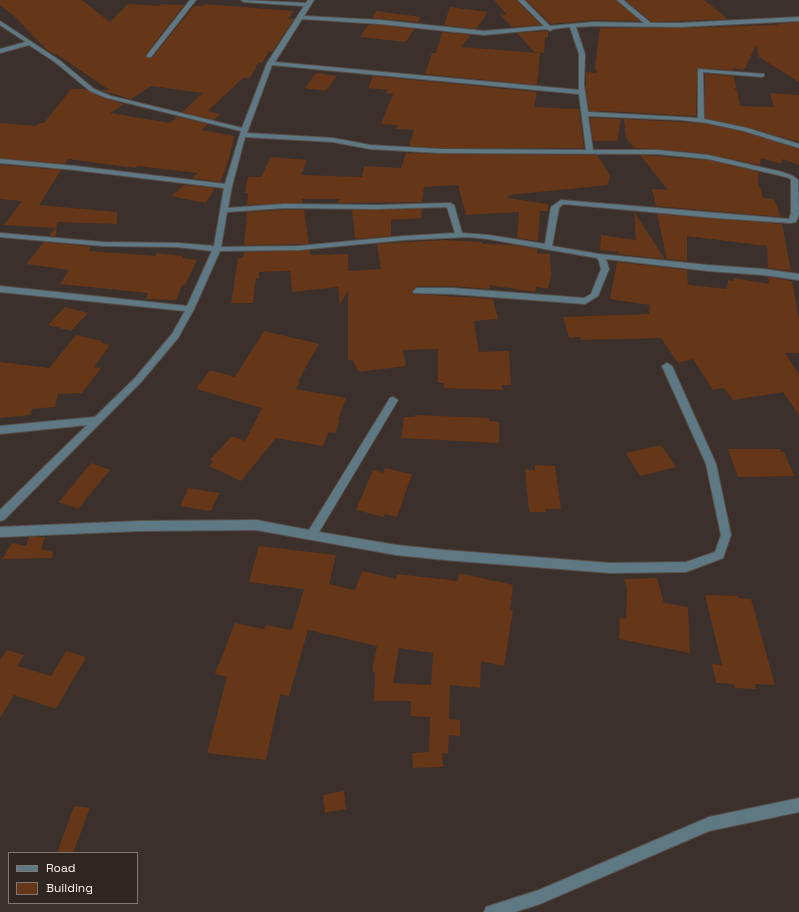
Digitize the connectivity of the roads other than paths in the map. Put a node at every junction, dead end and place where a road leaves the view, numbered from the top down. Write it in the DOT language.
graph roads {
  1 [pos="193,0"];
  2 [pos="244,0"];
  3 [pos="521,0"];
  4 [pos="620,0"];
  5 [pos="309,2"];
  6 [pos="300,17"];
  7 [pos="799,19"];
  8 [pos="0,23"];
  9 [pos="650,25"];
  10 [pos="573,27"];
  11 [pos="550,29"];
  12 [pos="30,43"];
  13 [pos="0,50"];
  14 [pos="150,56"];
  15 [pos="270,63"];
  16 [pos="762,75"];
  17 [pos="582,92"];
  18 [pos="585,114"];
  19 [pos="701,120"];
  20 [pos="243,132"];
  21 [pos="799,146"];
  22 [pos="590,151"];
  23 [pos="0,161"];
  24 [pos="228,186"];
  25 [pos="224,210"];
  26 [pos="0,235"];
  27 [pos="459,236"];
  28 [pos="548,247"];
  29 [pos="217,249"];
  30 [pos="599,256"];
  31 [pos="799,277"];
  32 [pos="0,289"];
  33 [pos="417,292"];
  34 [pos="190,309"];
  35 [pos="667,366"];
  36 [pos="393,400"];
  37 [pos="97,420"];
  38 [pos="0,430"];
  39 [pos="0,517"];
  40 [pos="0,532"];
  41 [pos="311,536"];
  42 [pos="799,805"];
  43 [pos="491,912"];
  1 -- 14 [label="street"];
  2 -- 5 [label="street"];
  3 -- 11 [label="street"];
  4 -- 9 [label="street"];
  5 -- 6 [label="street"];
  6 -- 11 [label="street"];
  6 -- 15 [label="street"];
  7 -- 9 [label="street"];
  8 -- 12 [label="street"];
  9 -- 10 [label="street"];
  10 -- 11 [label="street"];
  10 -- 17 [label="street"];
  12 -- 13 [label="street"];
  12 -- 20 [label="street"];
  15 -- 17 [label="street"];
  15 -- 20 [label="street"];
  16 -- 19 [label="street"];
  17 -- 18 [label="street"];
  18 -- 19 [label="street"];
  18 -- 22 [label="street"];
  19 -- 21 [label="street"];
  20 -- 22 [label="street"];
  20 -- 24 [label="street"];
  22 -- 28 [label="street"];
  23 -- 24 [label="street"];
  24 -- 25 [label="street"];
  25 -- 27 [label="street"];
  25 -- 29 [label="street"];
  26 -- 29 [label="street"];
  27 -- 28 [label="street"];
  27 -- 29 [label="street"];
  28 -- 30 [label="street"];
  29 -- 34 [label="street"];
  30 -- 31 [label="street"];
  30 -- 33 [label="street"];
  32 -- 34 [label="street"];
  34 -- 37 [label="street"];
  35 -- 41 [label="street"];
  36 -- 41 [label="street"];
  37 -- 38 [label="street"];
  37 -- 39 [label="street"];
  40 -- 41 [label="street"];
  42 -- 43 [label="street"];
}
